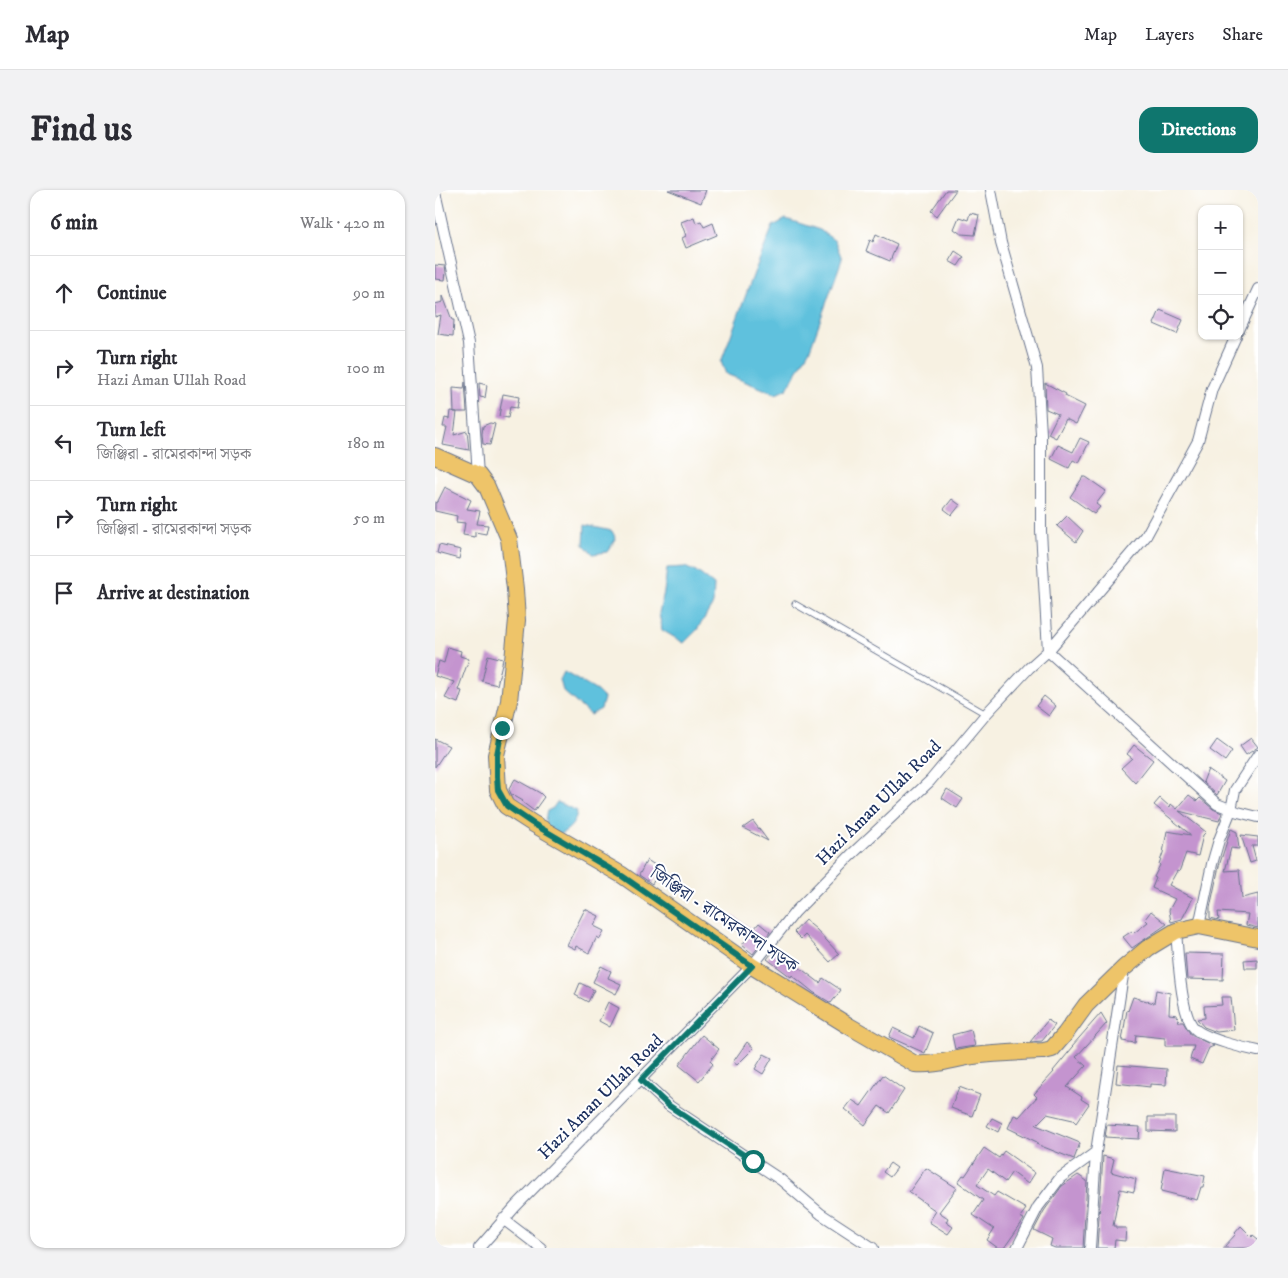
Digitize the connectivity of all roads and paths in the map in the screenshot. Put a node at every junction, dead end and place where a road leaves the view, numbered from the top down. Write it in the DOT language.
graph roads {
  1 [pos="991,190"];
  2 [pos="435,192"];
  3 [pos="1258,289"];
  4 [pos="1243,321"];
  5 [pos="1234,340"];
  6 [pos="435,456"];
  7 [pos="478,475"];
  8 [pos="795,604"];
  9 [pos="1048,651"];
  10 [pos="986,714"];
  11 [pos="1258,755"];
  12 [pos="1231,810"];
  13 [pos="1258,816"];
  14 [pos="1199,926"];
  15 [pos="1176,930"];
  16 [pos="1258,938"];
  17 [pos="752,966"];
  18 [pos="1124,968"];
  19 [pos="1258,1051"];
  20 [pos="641,1080"];
  21 [pos="1096,1152"];
  22 [pos="503,1219"];
  23 [pos="479,1248"];
  24 [pos="541,1248"];
  25 [pos="873,1248"];
  26 [pos="1017,1248"];
  27 [pos="1090,1248"];
  1 -- 9 [label="street"];
  2 -- 7 [label="street"];
  3 -- 4 [label="street"];
  5 -- 9 [label="street, Hazi Aman Ullah Road"];
  6 -- 7 [label="main road"];
  7 -- 17 [label="main road, জিঞ্জিরা - রামেরকান্দা সড়ক"];
  8 -- 10 [label="lane"];
  9 -- 10 [label="street, Hazi Aman Ullah Road"];
  9 -- 12 [label="street"];
  10 -- 17 [label="street, Hazi Aman Ullah Road"];
  11 -- 12 [label="street"];
  12 -- 13 [label="street"];
  12 -- 14 [label="street"];
  14 -- 15 [label="main road, জিঞ্জিরা - রামেরকান্দা সড়ক"];
  14 -- 16 [label="main road, জিঞ্জিরা - রামেরকান্দা সড়ক"];
  15 -- 18 [label="main road, জিঞ্জিরা - রামেরকান্দা সড়ক"];
  15 -- 19 [label="street"];
  17 -- 18 [label="main road, জিঞ্জিরা - রামেরকান্দা সড়ক"];
  17 -- 20 [label="street, Hazi Aman Ullah Road"];
  18 -- 21 [label="street"];
  20 -- 22 [label="street, Hazi Aman Ullah Road"];
  20 -- 25 [label="street"];
  21 -- 26 [label="street"];
  21 -- 27 [label="street"];
  22 -- 23 [label="street, Hazi Aman Ullah Road"];
  22 -- 24 [label="street"];
}
